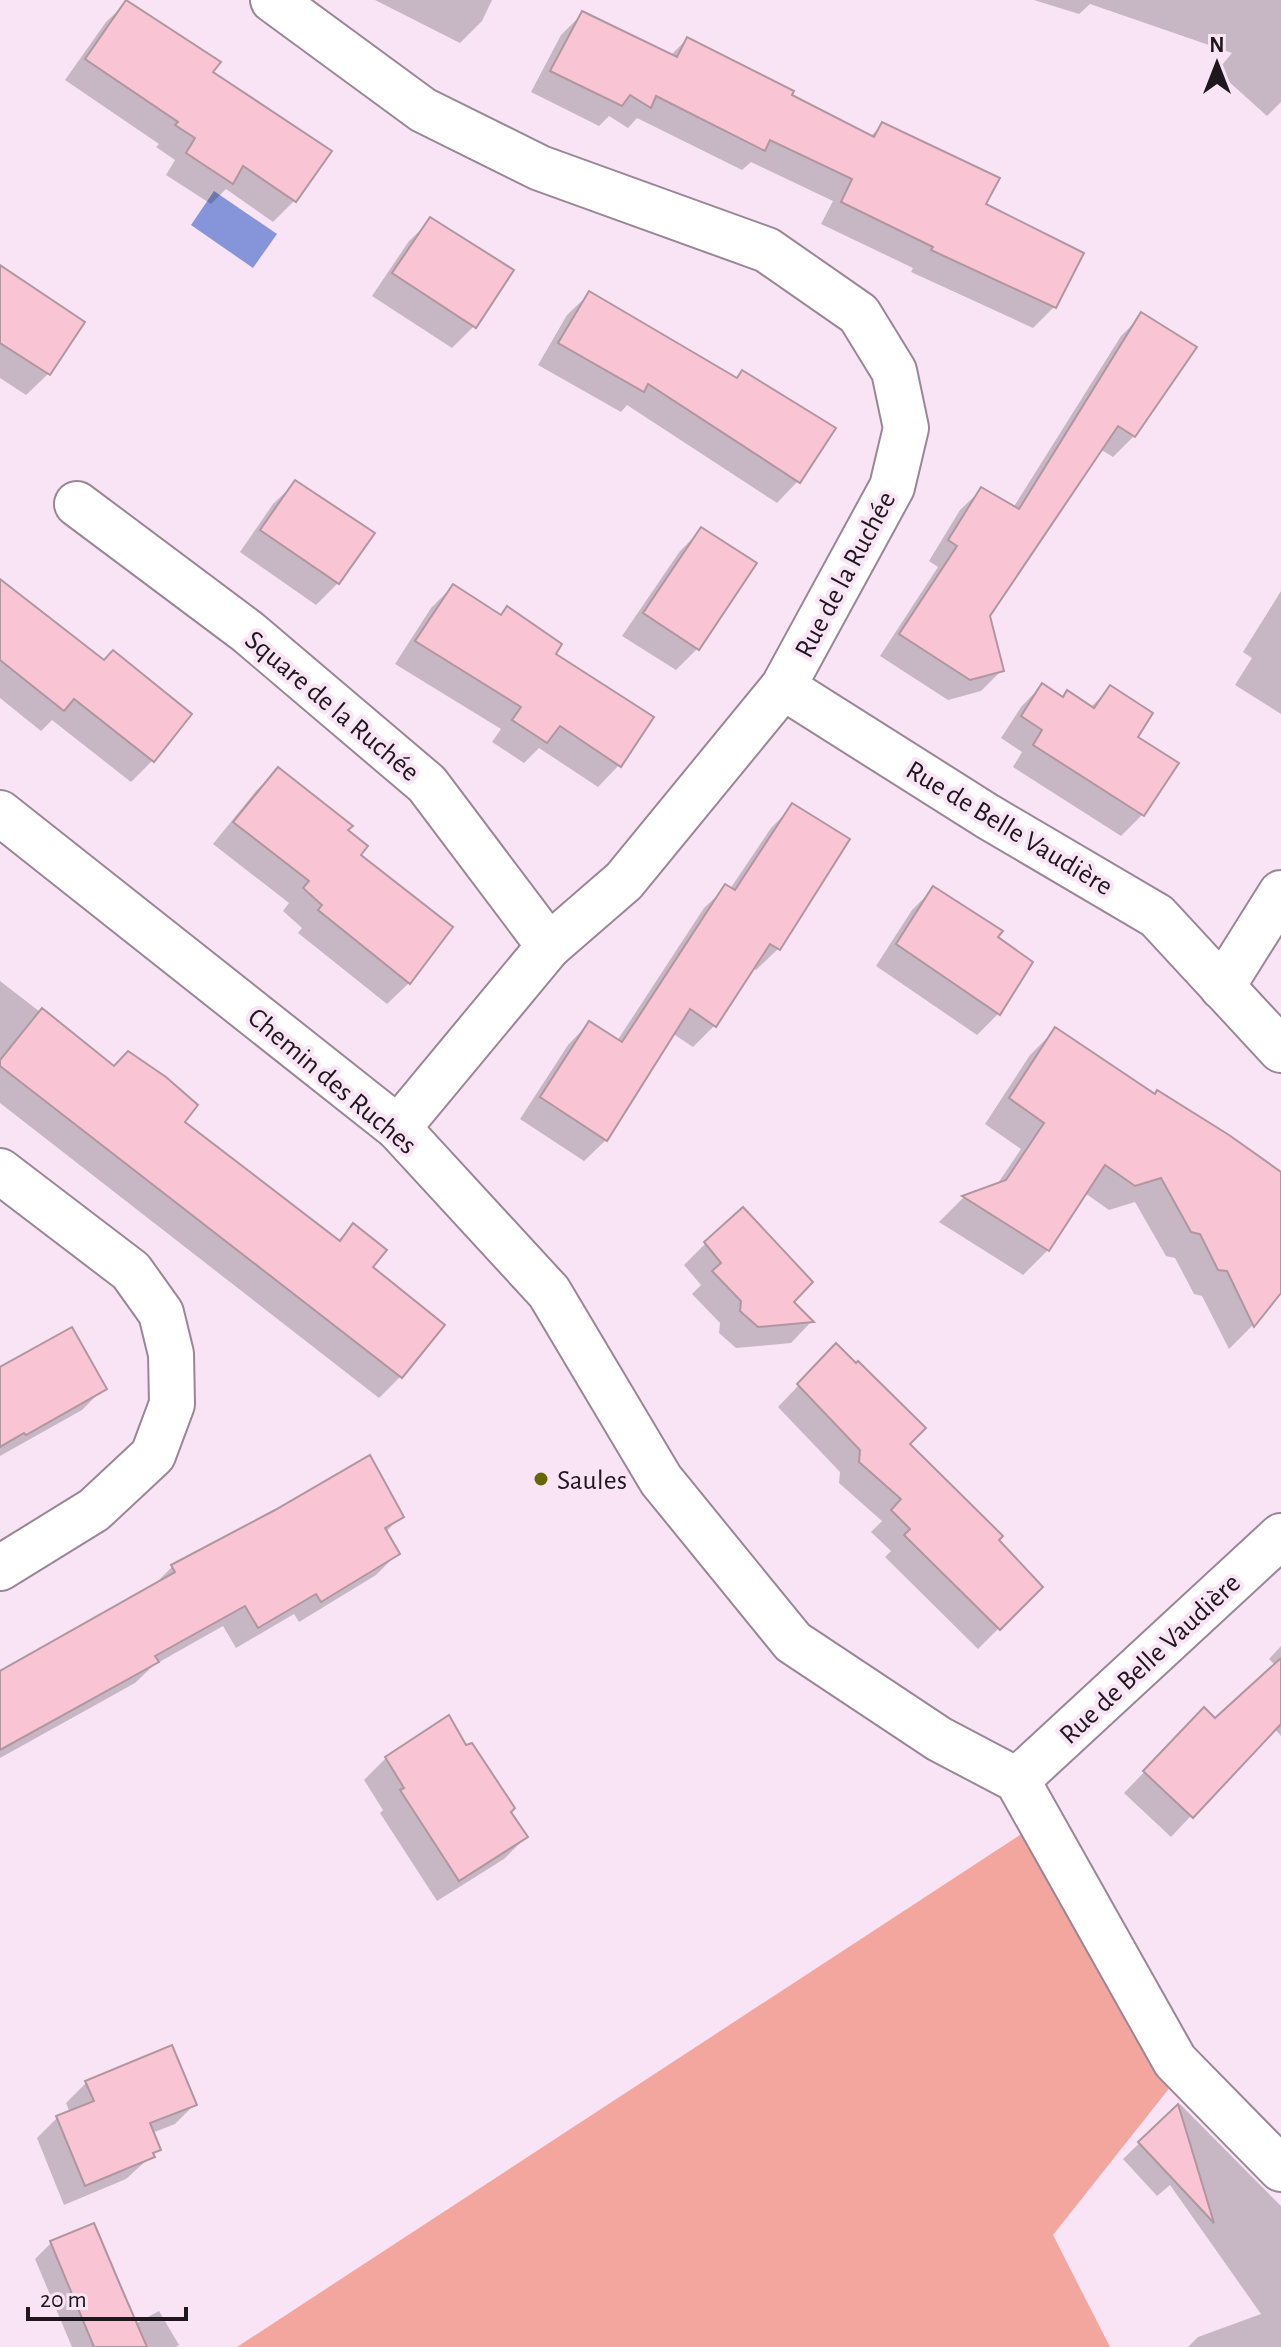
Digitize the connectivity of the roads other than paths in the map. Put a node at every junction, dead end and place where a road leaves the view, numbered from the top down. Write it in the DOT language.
graph roads {
  1 [pos="273,0"];
  2 [pos="77,504"];
  3 [pos="783,687"];
  4 [pos="0,813"];
  5 [pos="1281,893"];
  6 [pos="549,946"];
  7 [pos="1222,987"];
  8 [pos="1281,1050"];
  9 [pos="398,1128"];
  10 [pos="0,1171"];
  11 [pos="1281,1536"];
  12 [pos="0,1568"];
  13 [pos="1017,1780"];
  14 [pos="1281,2169"];
  1 -- 3 [label="street, Rue de la Ruchée"];
  2 -- 6 [label="street, Square de la Ruchée"];
  3 -- 6 [label="street, Rue de la Ruchée"];
  3 -- 7 [label="street, Rue de Belle Vaudière"];
  4 -- 9 [label="street, Chemin des Ruches"];
  5 -- 7 [label="street"];
  6 -- 9 [label="street, Rue de la Ruchée"];
  7 -- 8 [label="street, Rue de Belle Vaudière"];
  9 -- 13 [label="street, Chemin des Ruches"];
  10 -- 12 [label="street"];
  11 -- 13 [label="street, Rue de Belle Vaudière"];
  13 -- 14 [label="street"];
}
